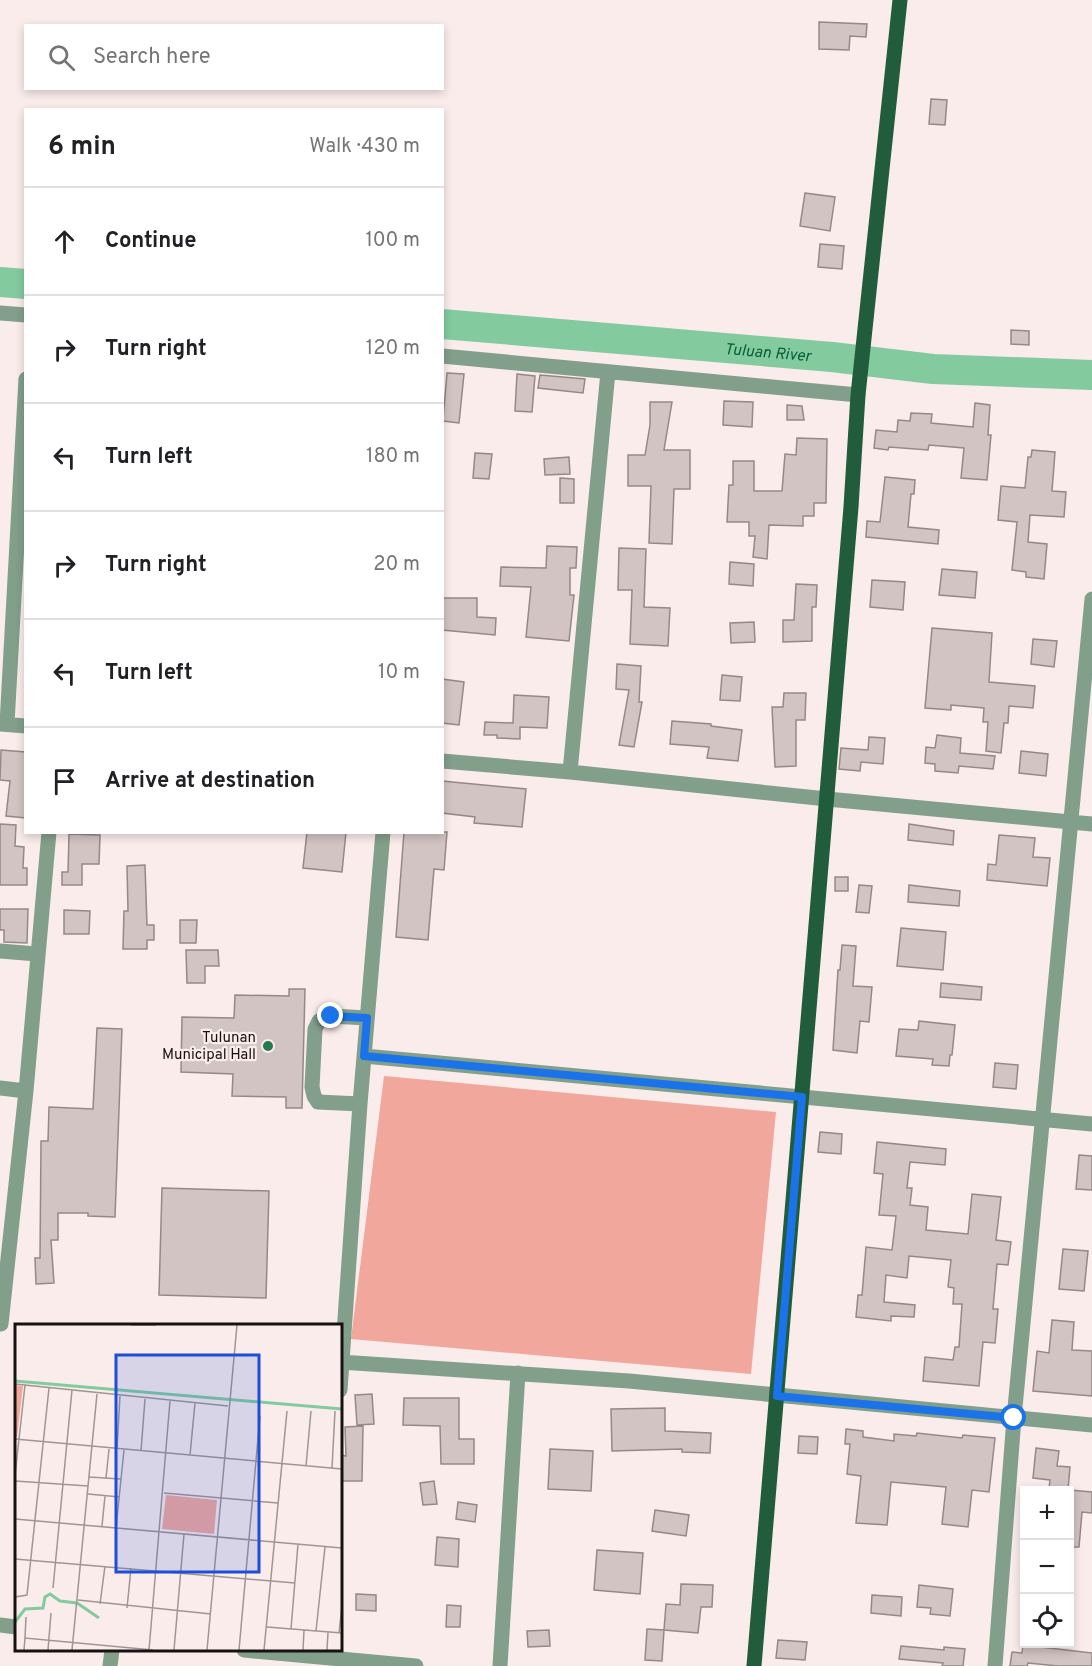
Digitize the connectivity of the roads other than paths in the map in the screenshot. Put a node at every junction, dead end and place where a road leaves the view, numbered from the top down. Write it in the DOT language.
graph roads {
  1 [pos="900,0"];
  2 [pos="0,313"];
  3 [pos="24,315"];
  4 [pos="444,356"];
  5 [pos="609,372"];
  6 [pos="859,389"];
  7 [pos="24,410"];
  8 [pos="1092,599"];
  9 [pos="4,724"];
  10 [pos="24,726"];
  11 [pos="444,761"];
  12 [pos="570,772"];
  13 [pos="827,799"];
  14 [pos="1071,822"];
  15 [pos="1092,824"];
  16 [pos="49,834"];
  17 [pos="383,834"];
  18 [pos="0,951"];
  19 [pos="37,954"];
  20 [pos="367,1018"];
  21 [pos="364,1056"];
  22 [pos="0,1088"];
  23 [pos="26,1091"];
  24 [pos="802,1097"];
  25 [pos="360,1104"];
  26 [pos="1042,1119"];
  27 [pos="1092,1124"];
  28 [pos="6,1325"];
  29 [pos="342,1362"];
  30 [pos="518,1373"];
  31 [pos="777,1396"];
  32 [pos="1014,1418"];
  33 [pos="1092,1425"];
  34 [pos="0,1625"];
  35 [pos="15,1627"];
  36 [pos="112,1651"];
  37 [pos="254,1651"];
  38 [pos="311,1657"];
  39 [pos="110,1666"];
  40 [pos="416,1666"];
  41 [pos="500,1666"];
  42 [pos="754,1666"];
  43 [pos="995,1666"];
  1 -- 6 [label="main road"];
  2 -- 3 [label="street"];
  4 -- 5 [label="street"];
  5 -- 6 [label="street"];
  5 -- 12 [label="street"];
  6 -- 13 [label="main road"];
  7 -- 9 [label="street"];
  8 -- 14 [label="street"];
  9 -- 10 [label="street"];
  11 -- 12 [label="street"];
  12 -- 13 [label="street"];
  13 -- 14 [label="street"];
  13 -- 24 [label="main road"];
  14 -- 15 [label="street"];
  14 -- 26 [label="street"];
  16 -- 19 [label="street"];
  17 -- 20 [label="street"];
  18 -- 19 [label="street"];
  19 -- 23 [label="street"];
  20 -- 21 [label="street"];
  20 -- 25 [label="street"];
  21 -- 24 [label="street"];
  21 -- 25 [label="street"];
  22 -- 23 [label="street"];
  23 -- 28 [label="street"];
  24 -- 26 [label="street"];
  24 -- 31 [label="main road"];
  25 -- 29 [label="street"];
  26 -- 27 [label="street"];
  26 -- 32 [label="street"];
  29 -- 30 [label="street"];
  30 -- 31 [label="street"];
  30 -- 41 [label="street"];
  31 -- 32 [label="street"];
  31 -- 42 [label="main road"];
  32 -- 33 [label="street"];
  32 -- 43 [label="street"];
  34 -- 35 [label="street"];
  36 -- 39 [label="street"];
  37 -- 38 [label="street"];
  38 -- 40 [label="street"];
}
